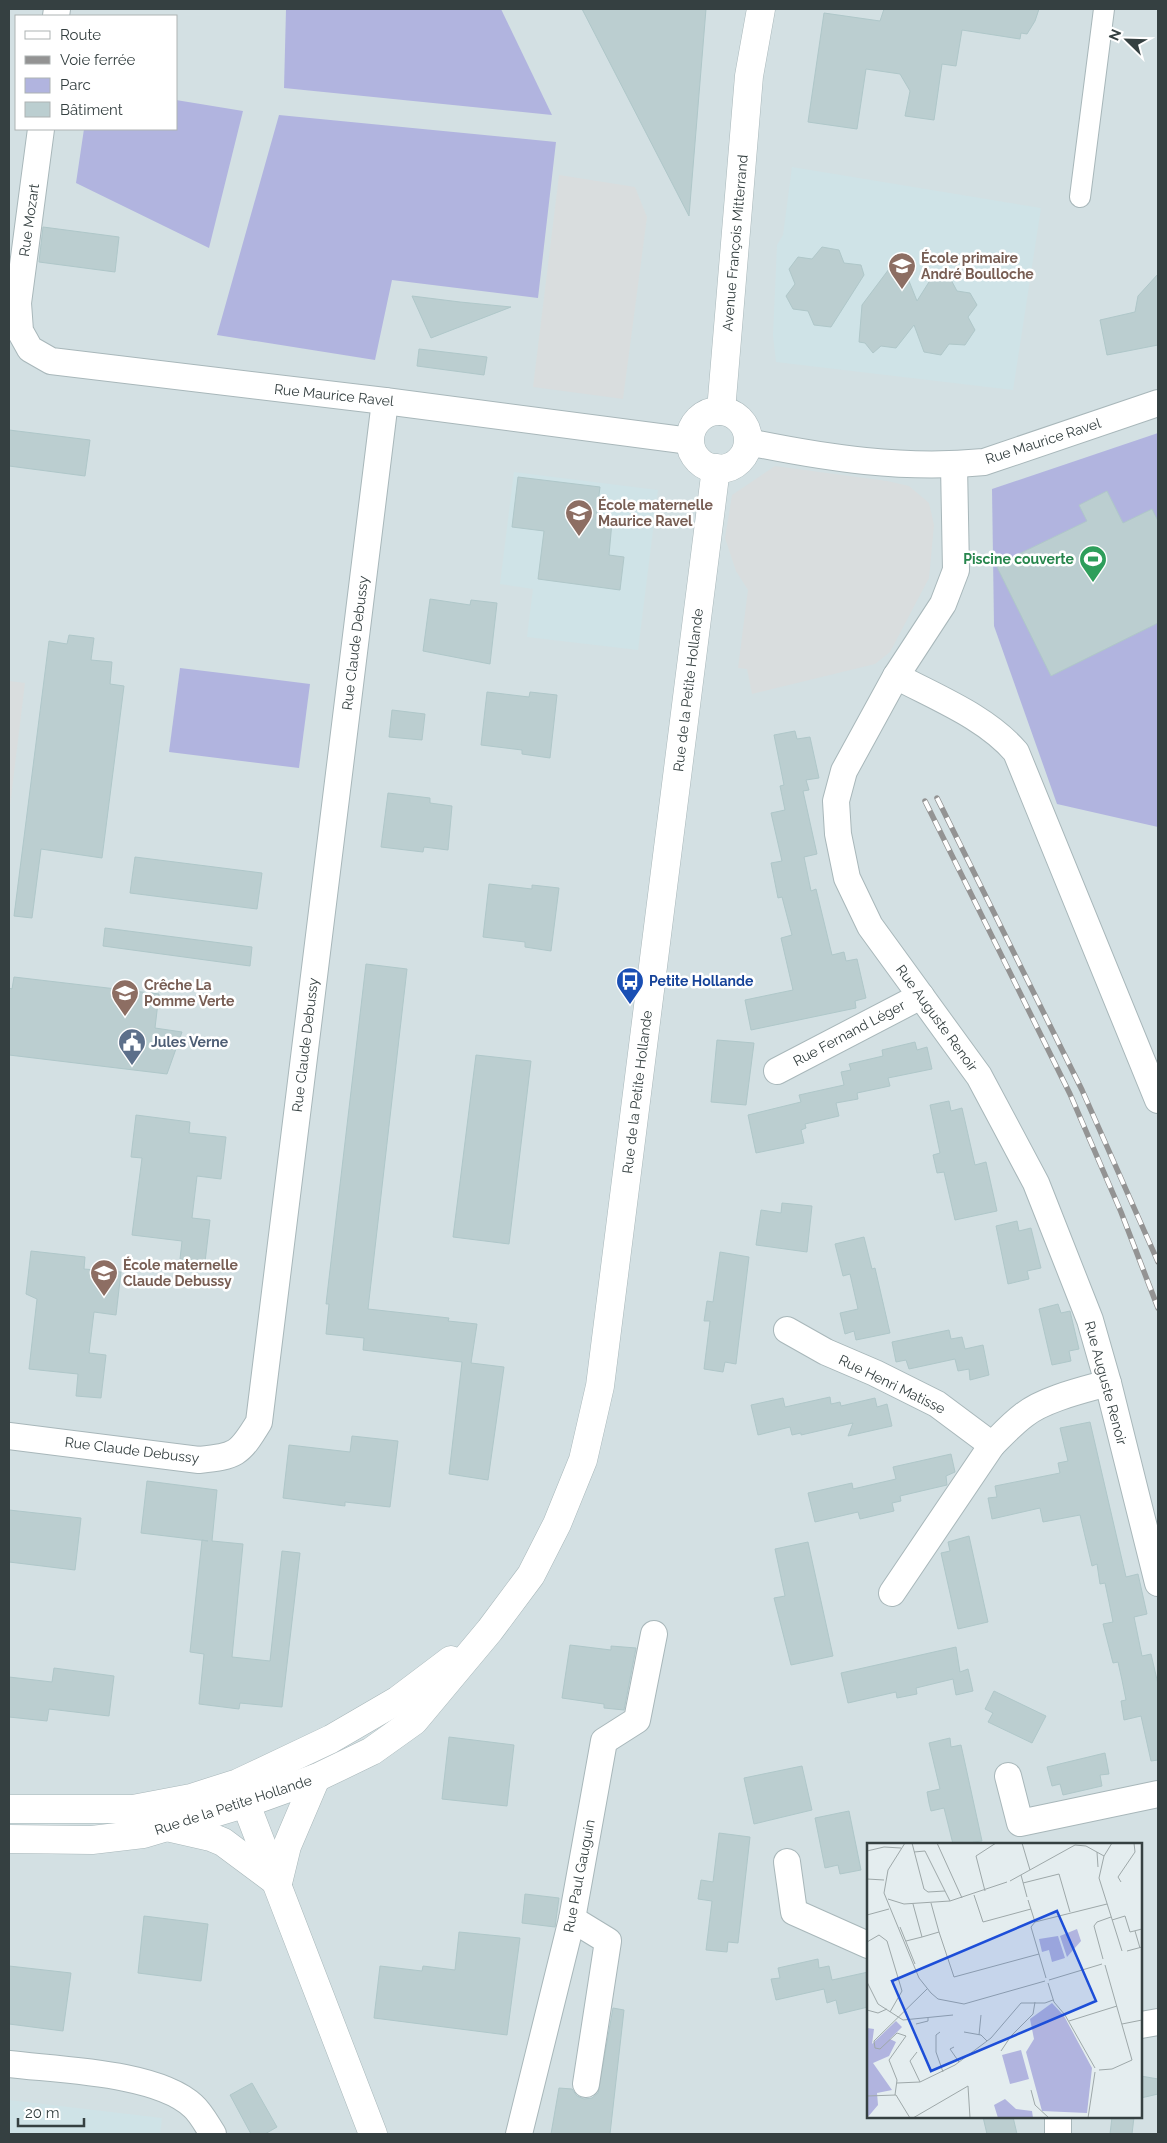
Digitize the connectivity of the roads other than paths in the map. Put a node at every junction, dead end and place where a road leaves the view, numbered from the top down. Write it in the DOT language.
graph roads {
  1 [pos="748,9"];
  2 [pos="761,9"];
  3 [pos="1104,9"];
  4 [pos="749,76"];
  5 [pos="41,130"];
  6 [pos="1080,197"];
  7 [pos="13,303"];
  8 [pos="385,401"];
  9 [pos="1158,403"];
  10 [pos="722,411"];
  11 [pos="690,441"];
  12 [pos="748,442"];
  13 [pos="954,465"];
  14 [pos="716,468"];
  15 [pos="896,676"];
  16 [pos="920,996"];
  17 [pos="777,1071"];
  18 [pos="1158,1100"];
  19 [pos="787,1330"];
  20 [pos="1108,1383"];
  21 [pos="9,1436"];
  22 [pos="992,1446"];
  23 [pos="1158,1583"];
  24 [pos="892,1593"];
  25 [pos="490,1630"];
  26 [pos="654,1634"];
  27 [pos="1008,1776"];
  28 [pos="316,1778"];
  29 [pos="243,1793"];
  30 [pos="1158,1794"];
  31 [pos="9,1809"];
  32 [pos="166,1827"];
  33 [pos="9,1839"];
  34 [pos="787,1862"];
  35 [pos="278,1883"];
  36 [pos="572,1919"];
  37 [pos="867,1944"];
  38 [pos="1158,2022"];
  39 [pos="1142,2025"];
  40 [pos="9,2064"];
  41 [pos="586,2084"];
  42 [pos="1058,2118"];
  43 [pos="213,2134"];
  44 [pos="373,2134"];
  45 [pos="519,2134"];
  46 [pos="1058,2134"];
  1 -- 4 [label="street, Avenue François Mitterrand"];
  2 -- 4 [label="street, Avenue François Mitterrand"];
  3 -- 6 [label="street"];
  4 -- 10 [label="street, Avenue François Mitterrand"];
  5 -- 7 [label="street, Rue Mozart"];
  7 -- 8 [label="street, Rue Maurice Ravel"];
  8 -- 11 [label="street, Rue Maurice Ravel"];
  8 -- 21 [label="street, Rue Claude Debussy"];
  9 -- 13 [label="street, Rue Maurice Ravel"];
  10 -- 11 [label="street"];
  10 -- 12 [label="street"];
  11 -- 14 [label="street"];
  12 -- 13 [label="street, Rue Maurice Ravel"];
  12 -- 14 [label="street"];
  13 -- 15 [label="street, Rue Auguste Renoir"];
  14 -- 25 [label="street, Rue de la Petite Hollande"];
  15 -- 16 [label="street, Rue Auguste Renoir"];
  15 -- 18 [label="street"];
  16 -- 17 [label="street, Rue Fernand Léger"];
  16 -- 20 [label="street, Rue Auguste Renoir"];
  19 -- 22 [label="street, Rue Henri Matisse"];
  20 -- 22 [label="street"];
  20 -- 23 [label="street, Rue Auguste Renoir"];
  22 -- 24 [label="street"];
  25 -- 28 [label="street, Rue de la Petite Hollande"];
  25 -- 29 [label="street, Rue de la Petite Hollande"];
  26 -- 36 [label="street, Rue Paul Gauguin"];
  27 -- 30 [label="street"];
  28 -- 29 [label="street, Rue de la Petite Hollande"];
  28 -- 35 [label="street"];
  29 -- 31 [label="street, Rue de la Petite Hollande"];
  29 -- 32 [label="street, Rue de la Petite Hollande"];
  29 -- 35 [label="street"];
  32 -- 33 [label="street, Rue de la Petite Hollande"];
  32 -- 35 [label="street"];
  34 -- 37 [label="street"];
  35 -- 44 [label="street"];
  36 -- 41 [label="street"];
  36 -- 45 [label="street, Rue Paul Gauguin"];
  38 -- 39 [label="street"];
  40 -- 43 [label="street"];
  42 -- 46 [label="street"];
}
